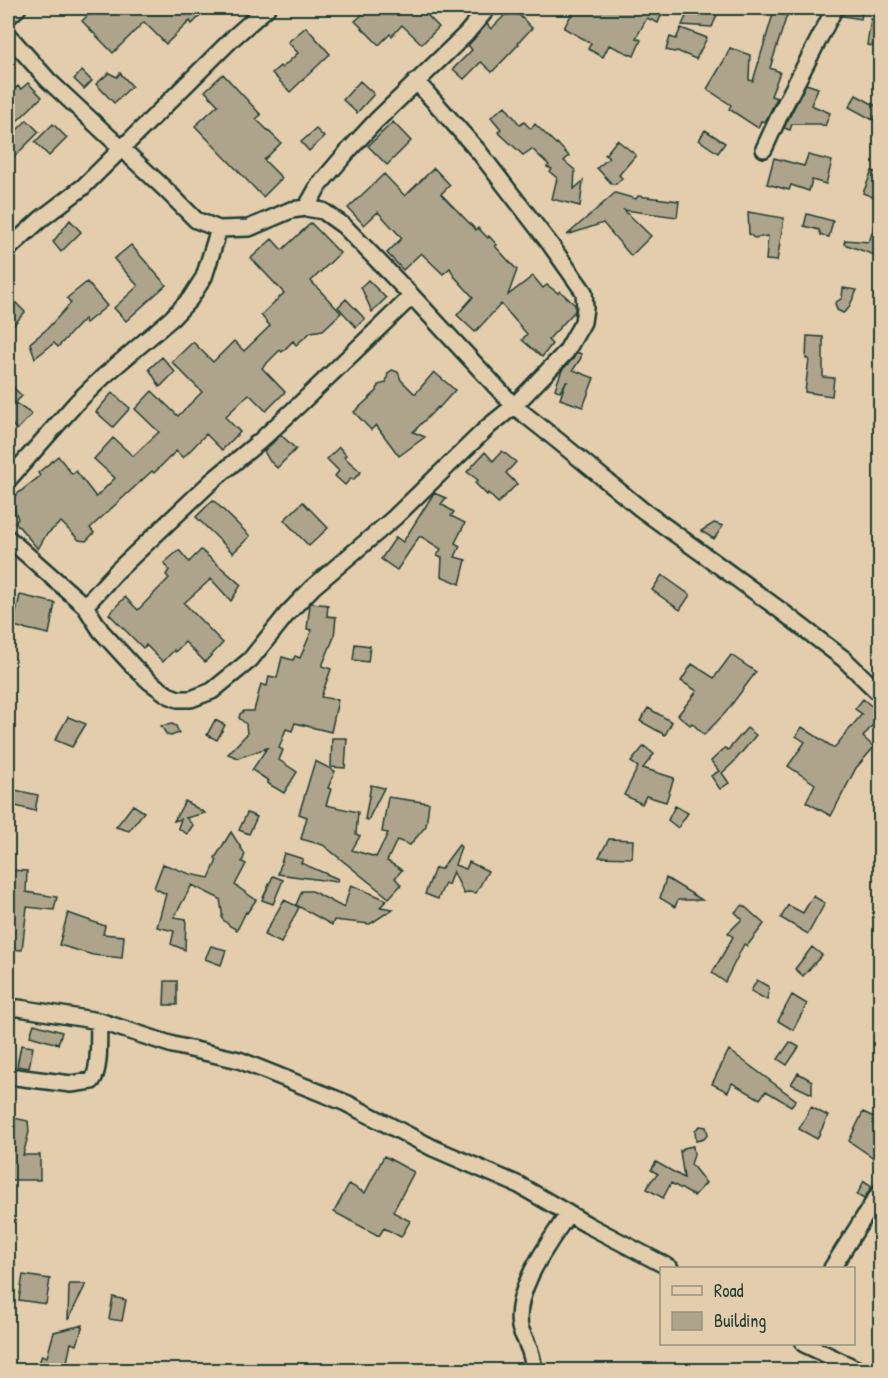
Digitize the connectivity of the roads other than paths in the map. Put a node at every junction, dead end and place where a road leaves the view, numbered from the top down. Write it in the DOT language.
graph roads {
  1 [pos="18,8"];
  2 [pos="267,8"];
  3 [pos="489,8"];
  4 [pos="835,8"];
  5 [pos="8,17"];
  6 [pos="8,35"];
  7 [pos="416,81"];
  8 [pos="764,149"];
  9 [pos="122,150"];
  10 [pos="306,208"];
  11 [pos="219,229"];
  12 [pos="8,249"];
  13 [pos="412,296"];
  14 [pos="514,406"];
  15 [pos="8,480"];
  16 [pos="8,538"];
  17 [pos="85,606"];
  18 [pos="880,694"];
  19 [pos="8,1008"];
  20 [pos="99,1021"];
  21 [pos="8,1076"];
  22 [pos="880,1192"];
  23 [pos="568,1214"];
  24 [pos="666,1267"];
  25 [pos="833,1267"];
  26 [pos="806,1345"];
  27 [pos="534,1371"];
  28 [pos="859,1371"];
  1 -- 5 [label="street"];
  2 -- 9 [label="street"];
  3 -- 7 [label="street"];
  4 -- 8 [label="street"];
  6 -- 9 [label="street"];
  7 -- 10 [label="street"];
  7 -- 14 [label="street"];
  9 -- 11 [label="street"];
  9 -- 12 [label="street"];
  10 -- 11 [label="street"];
  10 -- 13 [label="street"];
  11 -- 15 [label="street"];
  13 -- 14 [label="street"];
  13 -- 17 [label="street"];
  14 -- 17 [label="street"];
  14 -- 18 [label="street"];
  16 -- 17 [label="street"];
  19 -- 20 [label="street"];
  20 -- 21 [label="street"];
  20 -- 23 [label="street"];
  22 -- 25 [label="street"];
  23 -- 24 [label="street"];
  23 -- 27 [label="street"];
  26 -- 28 [label="street"];
}
